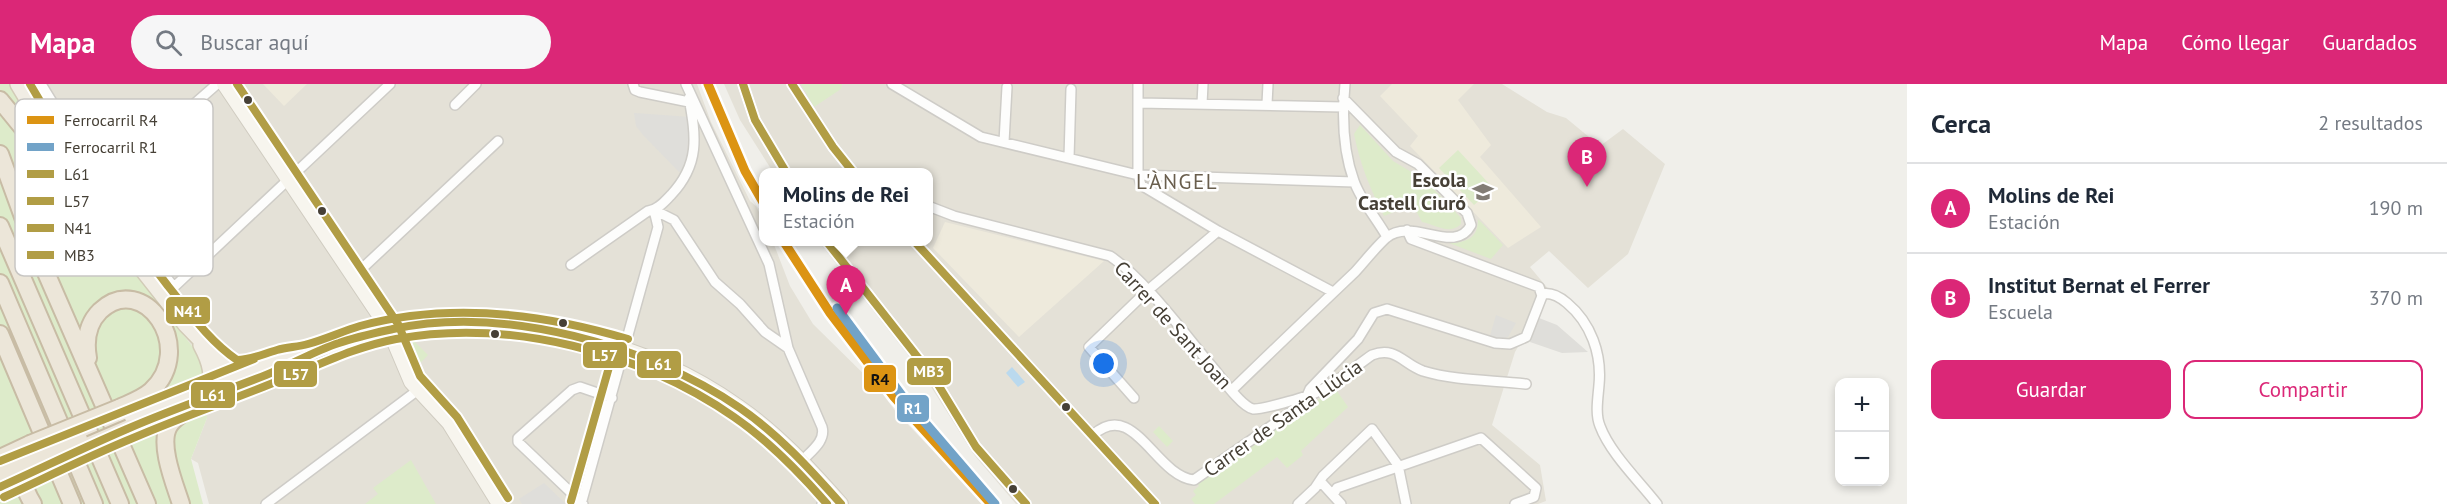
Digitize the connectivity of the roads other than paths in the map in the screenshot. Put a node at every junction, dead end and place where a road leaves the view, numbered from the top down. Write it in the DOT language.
graph roads {
  1 [pos="18,84"];
  2 [pos="41,84"];
  3 [pos="217,84"];
  4 [pos="224,84"];
  5 [pos="390,84"];
  6 [pos="476,84"];
  7 [pos="633,84"];
  8 [pos="686,84"];
  9 [pos="743,84"];
  10 [pos="792,84"];
  11 [pos="892,84"];
  12 [pos="1138,84"];
  13 [pos="1203,84"];
  14 [pos="1268,84"];
  15 [pos="1345,84"];
  16 [pos="1008,87"];
  17 [pos="1071,89"];
  18 [pos="27,99"];
  19 [pos="50,99"];
  20 [pos="200,99"];
  21 [pos="0,100"];
  22 [pos="689,102"];
  23 [pos="1343,102"];
  24 [pos="1138,103"];
  25 [pos="1202,104"];
  26 [pos="1267,104"];
  27 [pos="455,105"];
  28 [pos="15,119"];
  29 [pos="498,141"];
  30 [pos="1004,142"];
  31 [pos="0,154"];
  32 [pos="1069,158"];
  33 [pos="784,168"];
  34 [pos="850,168"];
  35 [pos="1138,175"];
  36 [pos="289,181"];
  37 [pos="1354,182"];
  38 [pos="15,195"];
  39 [pos="933,208"];
  40 [pos="654,210"];
  41 [pos="0,226"];
  42 [pos="1407,230"];
  43 [pos="1218,231"];
  44 [pos="1387,237"];
  45 [pos="759,241"];
  46 [pos="761,246"];
  47 [pos="830,246"];
  48 [pos="919,246"];
  49 [pos="213,248"];
  50 [pos="15,261"];
  51 [pos="571,265"];
  52 [pos="22,276"];
  53 [pos="48,276"];
  54 [pos="152,276"];
  55 [pos="156,276"];
  56 [pos="181,276"];
  57 [pos="353,277"];
  58 [pos="0,283"];
  59 [pos="166,289"];
  60 [pos="1148,291"];
  61 [pos="1333,292"];
  62 [pos="1542,294"];
  63 [pos="389,330"];
  64 [pos="0,334"];
  65 [pos="199,340"];
  66 [pos="788,348"];
  67 [pos="625,349"];
  68 [pos="304,355"];
  69 [pos="267,365"];
  70 [pos="93,379"];
  71 [pos="1526,384"];
  72 [pos="418,390"];
  73 [pos="1232,390"];
  74 [pos="210,392"];
  75 [pos="1309,394"];
  76 [pos="612,398"];
  77 [pos="1134,398"];
  78 [pos="124,419"];
  79 [pos="1093,435"];
  80 [pos="37,457"];
  81 [pos="0,458"];
  82 [pos="802,461"];
  83 [pos="1398,465"];
  84 [pos="0,472"];
  85 [pos="24,476"];
  86 [pos="1320,481"];
  87 [pos="0,487"];
  88 [pos="1333,495"];
  89 [pos="835,502"];
  90 [pos="582,503"];
  91 [pos="33,504"];
  92 [pos="72,504"];
  93 [pos="94,504"];
  94 [pos="120,504"];
  95 [pos="147,504"];
  96 [pos="181,504"];
  97 [pos="266,504"];
  98 [pos="499,504"];
  99 [pos="1026,504"];
  100 [pos="1155,504"];
  101 [pos="1298,504"];
  102 [pos="1341,504"];
  103 [pos="1406,504"];
  104 [pos="1515,504"];
  105 [pos="1657,504"];
  1 -- 18 [label="main road"];
  2 -- 19 [label="street"];
  3 -- 20 [label="street"];
  4 -- 36 [label="main road"];
  5 -- 36 [label="street"];
  6 -- 27 [label="street"];
  7 -- 22 [label="street"];
  8 -- 22 [label="street"];
  8 -- 45 [label="street"];
  9 -- 33 [label="street"];
  10 -- 34 [label="street"];
  11 -- 30 [label="street"];
  12 -- 24 [label="street"];
  13 -- 25 [label="street"];
  14 -- 26 [label="street"];
  15 -- 23 [label="street"];
  16 -- 30 [label="street"];
  17 -- 32 [label="street"];
  21 -- 28 [label="highway"];
  22 -- 40 [label="street"];
  23 -- 26 [label="street"];
  23 -- 37 [label="street"];
  23 -- 42 [label="street"];
  24 -- 25 [label="street"];
  24 -- 35 [label="street"];
  25 -- 26 [label="street"];
  29 -- 57 [label="street"];
  30 -- 32 [label="street"];
  31 -- 38 [label="highway"];
  32 -- 35 [label="street"];
  35 -- 37 [label="street"];
  35 -- 43 [label="street"];
  36 -- 49 [label="street"];
  36 -- 57 [label="main road"];
  37 -- 44 [label="street"];
  39 -- 60 [label="street, Carrer de Sant Joan"];
  40 -- 51 [label="street"];
  40 -- 66 [label="street"];
  40 -- 67 [label="street"];
  41 -- 50 [label="highway"];
  42 -- 44 [label="street"];
  42 -- 62 [label="street"];
  43 -- 60 [label="street"];
  43 -- 61 [label="street"];
  44 -- 61 [label="street"];
  46 -- 66 [label="street"];
  47 -- 99 [label="street"];
  48 -- 79 [label="street"];
  52 -- 94 [label="highway"];
  53 -- 70 [label="highway"];
  54 -- 59 [label="main road"];
  55 -- 59 [label="street"];
  56 -- 59 [label="street"];
  57 -- 63 [label="main road"];
  58 -- 93 [label="highway"];
  59 -- 65 [label="main road"];
  60 -- 73 [label="street, Carrer de Sant Joan"];
  60 -- 77 [label="street"];
  61 -- 73 [label="street"];
  62 -- 75 [label="street"];
  62 -- 105 [label="street"];
  63 -- 67 [label="main road"];
  63 -- 68 [label="main road"];
  63 -- 72 [label="main road"];
  64 -- 92 [label="highway"];
  65 -- 69 [label="main road"];
  65 -- 74 [label="main road"];
  66 -- 82 [label="street"];
  67 -- 76 [label="street"];
  67 -- 82 [label="main road"];
  68 -- 69 [label="main road"];
  68 -- 74 [label="main road"];
  69 -- 74 [label="main road"];
  70 -- 78 [label="highway"];
  70 -- 95 [label="highway"];
  71 -- 75 [label="street, Carrer de Santa Llúcia"];
  72 -- 97 [label="street"];
  72 -- 98 [label="main road"];
  73 -- 75 [label="street, Carrer de Sant Joan"];
  74 -- 78 [label="main road"];
  74 -- 78 [label="main road"];
  74 -- 96 [label="highway"];
  75 -- 79 [label="street, Carrer de Santa Llúcia"];
  76 -- 90 [label="street"];
  76 -- 90 [label="street"];
  78 -- 80 [label="highway, bridge"];
  78 -- 80 [label="highway, bridge"];
  78 -- 80 [label="highway, bridge"];
  79 -- 100 [label="street"];
  80 -- 81 [label="highway"];
  80 -- 84 [label="highway"];
  80 -- 85 [label="highway"];
  82 -- 89 [label="main road"];
  83 -- 86 [label="street"];
  83 -- 88 [label="street"];
  83 -- 103 [label="street"];
  83 -- 104 [label="street"];
  85 -- 87 [label="highway"];
  85 -- 91 [label="highway"];
  86 -- 88 [label="street"];
  86 -- 101 [label="street"];
  88 -- 102 [label="street"];
}
